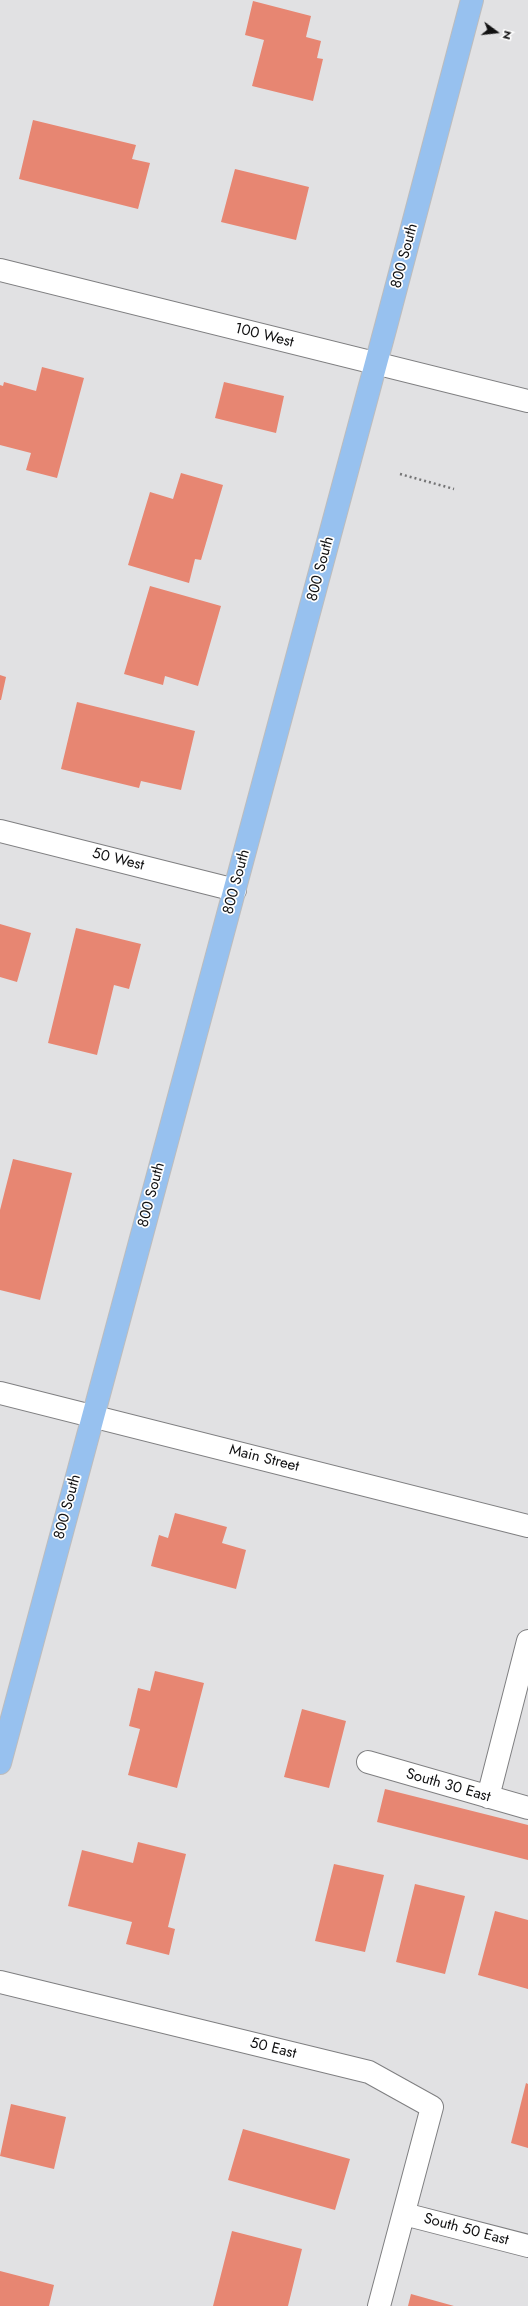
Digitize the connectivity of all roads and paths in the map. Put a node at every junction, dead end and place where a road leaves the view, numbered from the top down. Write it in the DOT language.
graph roads {
  1 [pos="472,0"];
  2 [pos="0,270"];
  3 [pos="376,364"];
  4 [pos="528,401"];
  5 [pos="400,474"];
  6 [pos="454,489"];
  7 [pos="0,831"];
  8 [pos="235,890"];
  9 [pos="0,1393"];
  10 [pos="92,1416"];
  11 [pos="528,1526"];
  12 [pos="528,1641"];
  13 [pos="368,1762"];
  14 [pos="0,1763"];
  15 [pos="488,1798"];
  16 [pos="528,1808"];
  17 [pos="0,1982"];
  18 [pos="404,2214"];
  19 [pos="528,2246"];
  20 [pos="379,2306"];
  1 -- 3 [label="main road, 800 South"];
  2 -- 3 [label="street, 100 West"];
  3 -- 4 [label="street, 100 West"];
  3 -- 8 [label="main road, 800 South"];
  5 -- 6 [label="path"];
  7 -- 8 [label="street, 50 West"];
  8 -- 10 [label="main road, 800 South"];
  9 -- 10 [label="street, Main Street"];
  10 -- 11 [label="street, Main Street"];
  10 -- 14 [label="main road, 800 South"];
  12 -- 15 [label="street"];
  13 -- 15 [label="street, South 30 East"];
  15 -- 16 [label="street, South 30 East"];
  17 -- 18 [label="street, 50 East"];
  18 -- 19 [label="street, South 50 East"];
  18 -- 20 [label="street"];
}
